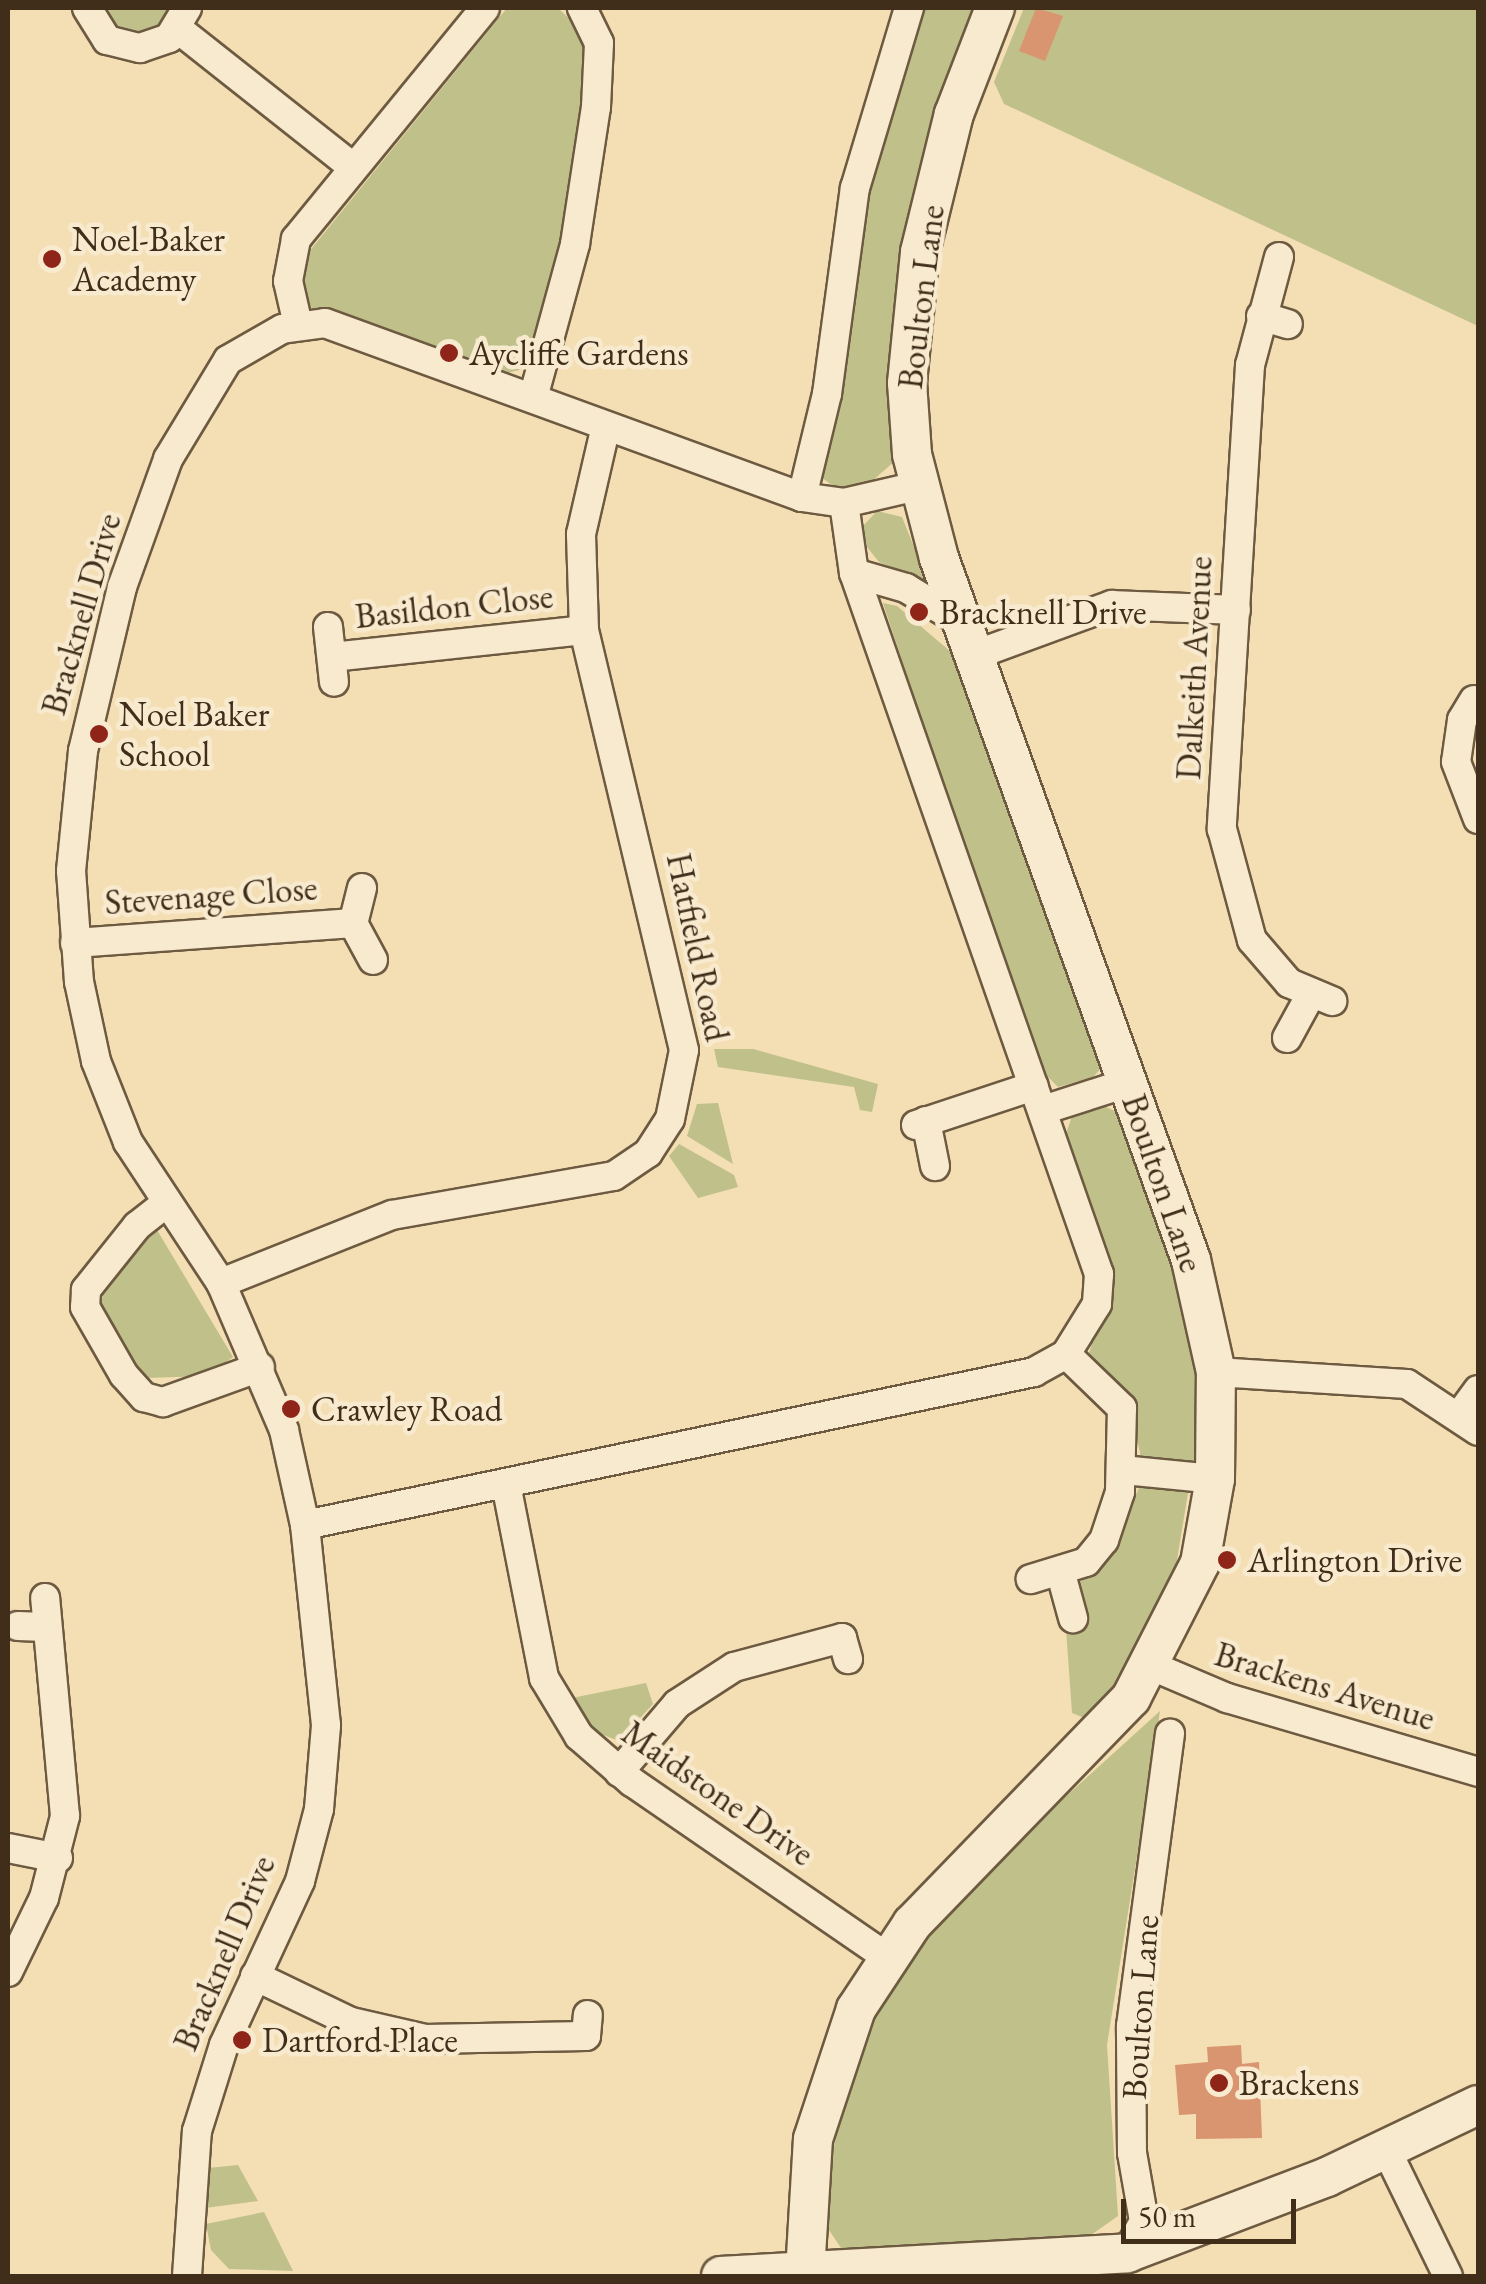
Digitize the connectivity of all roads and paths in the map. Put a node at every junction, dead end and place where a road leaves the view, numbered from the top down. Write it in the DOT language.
graph roads {
  1 [pos="86,8"];
  2 [pos="485,8"];
  3 [pos="582,8"];
  4 [pos="909,8"];
  5 [pos="994,8"];
  6 [pos="182,18"];
  7 [pos="350,165"];
  8 [pos="1279,257"];
  9 [pos="298,325"];
  10 [pos="532,398"];
  11 [pos="606,426"];
  12 [pos="916,486"];
  13 [pos="802,497"];
  14 [pos="844,504"];
  15 [pos="854,572"];
  16 [pos="1236,610"];
  17 [pos="328,627"];
  18 [pos="584,630"];
  19 [pos="970,640"];
  20 [pos="1474,700"];
  21 [pos="1478,819"];
  22 [pos="362,888"];
  23 [pos="353,922"];
  24 [pos="74,942"];
  25 [pos="374,960"];
  26 [pos="1287,1038"];
  27 [pos="1130,1082"];
  28 [pos="1039,1098"];
  29 [pos="935,1166"];
  30 [pos="165,1204"];
  31 [pos="220,1283"];
  32 [pos="1066,1354"];
  33 [pos="260,1367"];
  34 [pos="1216,1372"];
  35 [pos="1478,1390"];
  36 [pos="1469,1423"];
  37 [pos="1123,1470"];
  38 [pos="1215,1479"];
  39 [pos="506,1484"];
  40 [pos="305,1526"];
  41 [pos="1061,1574"];
  42 [pos="1030,1579"];
  43 [pos="36,1617"];
  44 [pos="1073,1618"];
  45 [pos="848,1659"];
  46 [pos="1152,1666"];
  47 [pos="1170,1734"];
  48 [pos="619,1772"];
  49 [pos="1478,1772"];
  50 [pos="8,1848"];
  51 [pos="58,1858"];
  52 [pos="887,1956"];
  53 [pos="8,1972"];
  54 [pos="255,1976"];
  55 [pos="588,2015"];
  56 [pos="1478,2105"];
  57 [pos="1386,2150"];
  58 [pos="1129,2265"];
  59 [pos="805,2273"];
  60 [pos="187,2276"];
  61 [pos="721,2276"];
  62 [pos="1448,2276"];
  1 -- 6 [label="street"];
  2 -- 7 [label="street"];
  3 -- 10 [label="street"];
  4 -- 13 [label="street"];
  5 -- 12 [label="street, Boulton Lane"];
  6 -- 7 [label="street"];
  7 -- 9 [label="street"];
  8 -- 16 [label="street, Dalkeith Avenue"];
  9 -- 10 [label="street, Bracknell Drive"];
  9 -- 24 [label="street, Bracknell Drive"];
  10 -- 11 [label="street, Bracknell Drive"];
  11 -- 13 [label="street, Bracknell Drive"];
  11 -- 18 [label="street, Hatfield Road"];
  12 -- 14 [label="street"];
  12 -- 19 [label="street, Boulton Lane"];
  13 -- 14 [label="street, Bracknell Drive"];
  14 -- 15 [label="street"];
  15 -- 19 [label="street"];
  15 -- 28 [label="street"];
  16 -- 19 [label="street"];
  16 -- 26 [label="street, Dalkeith Avenue"];
  17 -- 18 [label="street, Basildon Close"];
  18 -- 31 [label="street, Hatfield Road"];
  19 -- 27 [label="street, Boulton Lane"];
  20 -- 21 [label="street"];
  22 -- 23 [label="street"];
  23 -- 24 [label="street, Stevenage Close"];
  23 -- 25 [label="street"];
  24 -- 30 [label="street, Bracknell Drive"];
  27 -- 28 [label="street"];
  27 -- 34 [label="street, Boulton Lane"];
  28 -- 29 [label="street"];
  28 -- 32 [label="street"];
  30 -- 31 [label="street, Bracknell Drive"];
  30 -- 33 [label="street"];
  31 -- 33 [label="street, Bracknell Drive"];
  32 -- 37 [label="street"];
  32 -- 39 [label="street"];
  33 -- 40 [label="street, Bracknell Drive"];
  34 -- 36 [label="street"];
  34 -- 38 [label="street, Boulton Lane"];
  35 -- 36 [label="street"];
  37 -- 38 [label="street"];
  37 -- 41 [label="street"];
  38 -- 46 [label="street, Boulton Lane"];
  39 -- 40 [label="street"];
  39 -- 48 [label="street, Maidstone Drive"];
  40 -- 54 [label="street, Bracknell Drive"];
  41 -- 42 [label="street"];
  41 -- 44 [label="street"];
  43 -- 51 [label="street"];
  45 -- 48 [label="street"];
  46 -- 49 [label="street, Brackens Avenue"];
  46 -- 52 [label="street, Boulton Lane"];
  47 -- 58 [label="street, Boulton Lane"];
  48 -- 52 [label="street, Maidstone Drive"];
  50 -- 51 [label="street"];
  51 -- 53 [label="street"];
  52 -- 59 [label="street, Boulton Lane"];
  54 -- 55 [label="street"];
  54 -- 60 [label="street, Bracknell Drive"];
  56 -- 57 [label="street"];
  57 -- 58 [label="street"];
  57 -- 62 [label="street"];
  58 -- 59 [label="street"];
  59 -- 61 [label="street"];
}
